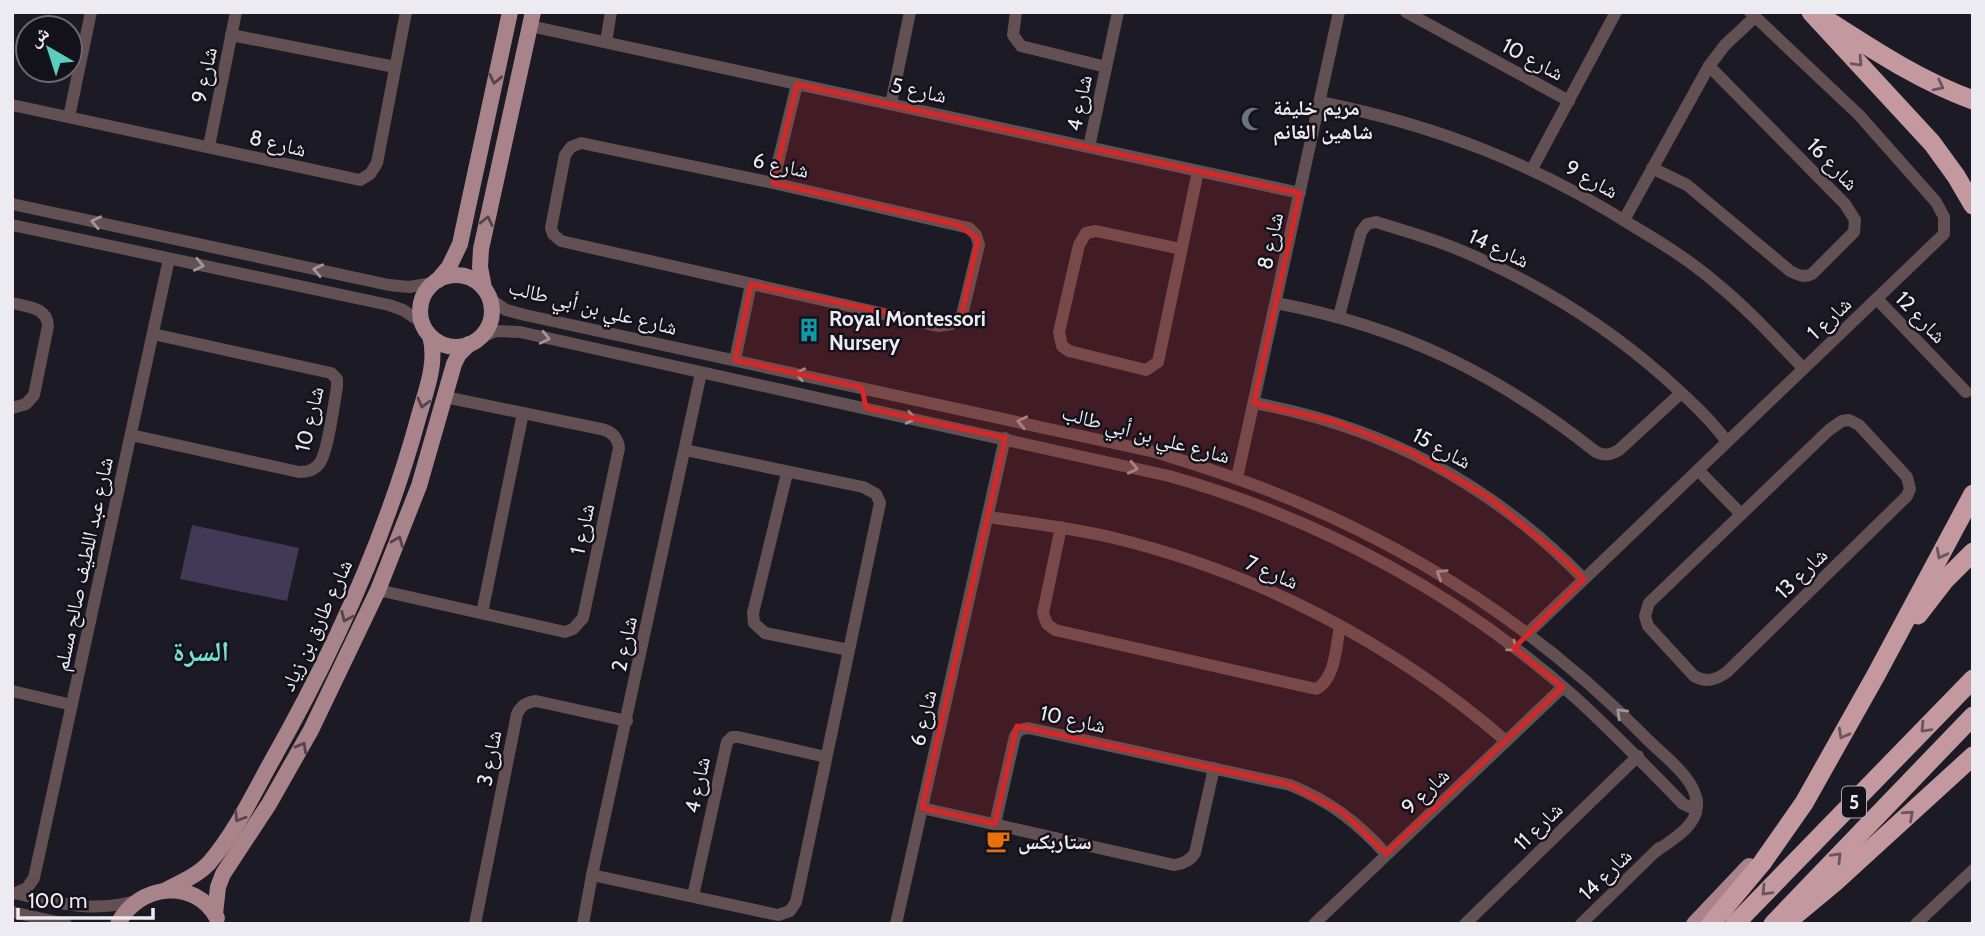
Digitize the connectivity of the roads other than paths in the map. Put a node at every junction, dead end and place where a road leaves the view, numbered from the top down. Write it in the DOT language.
graph roads {
  1 [pos="91,12"];
  2 [pos="236,12"];
  3 [pos="406,12"];
  4 [pos="510,12"];
  5 [pos="611,12"];
  6 [pos="910,12"];
  7 [pos="1016,12"];
  8 [pos="1118,12"];
  9 [pos="1339,12"];
  10 [pos="1406,12"];
  11 [pos="1616,12"];
  12 [pos="1811,12"];
  13 [pos="1818,12"];
  14 [pos="1753,14"];
  15 [pos="531,19"];
  16 [pos="231,35"];
  17 [pos="606,42"];
  18 [pos="1709,66"];
  19 [pos="395,67"];
  20 [pos="1106,67"];
  21 [pos="797,84"];
  22 [pos="1569,100"];
  23 [pos="1973,100"];
  24 [pos="1320,102"];
  25 [pos="891,104"];
  26 [pos="12,105"];
  27 [pos="69,117"];
  28 [pos="481,145"];
  29 [pos="209,146"];
  30 [pos="1089,147"];
  31 [pos="502,149"];
  32 [pos="477,161"];
  33 [pos="498,167"];
  34 [pos="1532,169"];
  35 [pos="1653,169"];
  36 [pos="1198,171"];
  37 [pos="773,183"];
  38 [pos="1300,193"];
  39 [pos="12,205"];
  40 [pos="1973,205"];
  41 [pos="37,209"];
  42 [pos="12,219"];
  43 [pos="1624,220"];
  44 [pos="12,225"];
  45 [pos="32,229"];
  46 [pos="1181,249"];
  47 [pos="169,259"];
  48 [pos="363,279"];
  49 [pos="436,281"];
  50 [pos="751,284"];
  51 [pos="487,293"];
  52 [pos="357,298"];
  53 [pos="1877,299"];
  54 [pos="12,303"];
  55 [pos="1276,303"];
  56 [pos="525,315"];
  57 [pos="1339,316"];
  58 [pos="426,329"];
  59 [pos="520,332"];
  60 [pos="153,334"];
  61 [pos="474,341"];
  62 [pos="736,360"];
  63 [pos="1804,368"];
  64 [pos="701,373"];
  65 [pos="848,384"];
  66 [pos="871,390"];
  67 [pos="1966,392"];
  68 [pos="1681,393"];
  69 [pos="446,397"];
  70 [pos="840,402"];
  71 [pos="1254,403"];
  72 [pos="12,408"];
  73 [pos="866,408"];
  74 [pos="523,413"];
  75 [pos="131,435"];
  76 [pos="1005,438"];
  77 [pos="1727,442"];
  78 [pos="685,450"];
  79 [pos="1698,470"];
  80 [pos="787,473"];
  81 [pos="400,478"];
  82 [pos="1237,478"];
  83 [pos="419,486"];
  84 [pos="1973,494"];
  85 [pos="390,508"];
  86 [pos="1741,514"];
  87 [pos="408,515"];
  88 [pos="988,517"];
  89 [pos="1342,522"];
  90 [pos="1061,527"];
  91 [pos="1332,537"];
  92 [pos="1973,552"];
  93 [pos="1406,554"];
  94 [pos="1396,570"];
  95 [pos="1584,579"];
  96 [pos="378,590"];
  97 [pos="482,613"];
  98 [pos="1340,626"];
  99 [pos="1528,634"];
  100 [pos="849,650"];
  101 [pos="1876,675"];
  102 [pos="1973,680"];
  103 [pos="1563,687"];
  104 [pos="12,691"];
  105 [pos="72,705"];
  106 [pos="1973,716"];
  107 [pos="627,721"];
  108 [pos="1642,734"];
  109 [pos="1506,741"];
  110 [pos="1634,752"];
  111 [pos="1973,756"];
  112 [pos="827,757"];
  113 [pos="1214,768"];
  114 [pos="1679,800"];
  115 [pos="1697,801"];
  116 [pos="922,808"];
  117 [pos="995,824"];
  118 [pos="1784,834"];
  119 [pos="1655,852"];
  120 [pos="1386,854"];
  121 [pos="1973,870"];
  122 [pos="592,874"];
  123 [pos="34,878"];
  124 [pos="164,891"];
  125 [pos="14,893"];
  126 [pos="693,896"];
  127 [pos="45,900"];
  128 [pos="137,901"];
  129 [pos="12,912"];
  130 [pos="217,919"];
  131 [pos="1318,922"];
  132 [pos="66,924"];
  133 [pos="118,924"];
  134 [pos="475,924"];
  135 [pos="583,924"];
  136 [pos="896,924"];
  137 [pos="1465,924"];
  138 [pos="1581,924"];
  139 [pos="1694,924"];
  140 [pos="1711,924"];
  141 [pos="1735,924"];
  142 [pos="1773,924"];
  143 [pos="1784,924"];
  144 [pos="1916,924"];
  1 -- 27 [label="street"];
  2 -- 16 [label="street, شارع 9"];
  3 -- 19 [label="street, شارع 8"];
  4 -- 28 [label="main road, one-way"];
  5 -- 17 [label="street"];
  6 -- 25 [label="street"];
  7 -- 20 [label="street, شارع 4"];
  8 -- 20 [label="street, شارع 4"];
  9 -- 24 [label="street, شارع 8"];
  10 -- 22 [label="street, شارع 10"];
  11 -- 22 [label="street"];
  12 -- 40 [label="highway, one-way"];
  13 -- 23 [label="highway, one-way"];
  14 -- 18 [label="street, شارع 1"];
  14 -- 53 [label="street, شارع 1"];
  15 -- 17 [label="street, شارع 5"];
  15 -- 31 [label="main road"];
  16 -- 19 [label="street"];
  16 -- 29 [label="street, شارع 9"];
  17 -- 21 [label="street, شارع 5"];
  18 -- 35 [label="street, شارع 1"];
  18 -- 35 [label="street, شارع 16"];
  19 -- 29 [label="street, شارع 8"];
  20 -- 30 [label="street, شارع 4"];
  21 -- 25 [label="street, شارع 5"];
  21 -- 37 [label="street"];
  22 -- 34 [label="street"];
  24 -- 34 [label="street, شارع 9"];
  24 -- 38 [label="street, شارع 8"];
  25 -- 30 [label="street, شارع 5"];
  26 -- 27 [label="street, شارع 8"];
  27 -- 29 [label="street, شارع 8"];
  28 -- 31 [label="main road"];
  28 -- 32 [label="main road"];
  30 -- 36 [label="street, شارع 5"];
  31 -- 33 [label="main road"];
  32 -- 33 [label="main road"];
  32 -- 49 [label="main road"];
  51 -- 33 [label="main road, one-way"];
  34 -- 43 [label="street, شارع 9"];
  35 -- 43 [label="street, شارع 1"];
  36 -- 38 [label="street, شارع 5"];
  36 -- 46 [label="street"];
  37 -- 50 [label="street, شارع 6"];
  37 -- 50 [label="street, شارع 6"];
  38 -- 55 [label="street, شارع 8"];
  39 -- 41 [label="street"];
  39 -- 42 [label="street"];
  41 -- 45 [label="street"];
  48 -- 41 [label="street, one-way"];
  43 -- 63 [label="street, شارع 9"];
  44 -- 45 [label="street"];
  45 -- 47 [label="street"];
  46 -- 46 [label="street"];
  47 -- 52 [label="street, one-way"];
  47 -- 60 [label="street, شارع عبد اللطيف صالح مسلم"];
  48 -- 49 [label="street"];
  48 -- 52 [label="street"];
  49 -- 51 [label="main road"];
  49 -- 58 [label="main road"];
  50 -- 62 [label="street"];
  51 -- 56 [label="street, شارع علي بن أبي طالب"];
  51 -- 61 [label="main road"];
  52 -- 58 [label="street"];
  53 -- 63 [label="street, شارع 1"];
  53 -- 67 [label="street, شارع 12"];
  54 -- 72 [label="street"];
  55 -- 57 [label="street"];
  55 -- 71 [label="street, شارع 8"];
  56 -- 59 [label="street"];
  56 -- 62 [label="street, شارع علي بن أبي طالب"];
  57 -- 68 [label="street"];
  57 -- 68 [label="street, شارع 14"];
  58 -- 61 [label="main road"];
  58 -- 81 [label="main road, شارع طارق بن زياد, one-way"];
  59 -- 61 [label="street, شارع علي بن أبي طالب"];
  59 -- 64 [label="street, شارع علي بن أبي طالب, one-way"];
  60 -- 75 [label="street, شارع عبد اللطيف صالح مسلم"];
  60 -- 75 [label="street, شارع 10"];
  61 -- 69 [label="main road, شارع طارق بن زياد"];
  65 -- 62 [label="street, شارع علي بن أبي طالب, one-way"];
  63 -- 77 [label="street, شارع 1"];
  64 -- 70 [label="street, شارع علي بن أبي طالب"];
  64 -- 78 [label="street, شارع 2"];
  65 -- 66 [label="street, شارع علي بن أبي طالب"];
  65 -- 70 [label="street"];
  66 -- 73 [label="street"];
  82 -- 66 [label="street, شارع علي بن أبي طالب, one-way"];
  68 -- 77 [label="street, شارع 14"];
  69 -- 74 [label="street, شارع 1"];
  69 -- 83 [label="main road, شارع طارق بن زياد"];
  70 -- 73 [label="street, شارع علي بن أبي طالب"];
  71 -- 82 [label="street, شارع 8"];
  71 -- 95 [label="street, شارع 15"];
  73 -- 76 [label="street, شارع علي بن أبي طالب, one-way"];
  74 -- 97 [label="street"];
  74 -- 97 [label="street, شارع 1"];
  75 -- 105 [label="street, شارع عبد اللطيف صالح مسلم"];
  76 -- 88 [label="street, شارع 6"];
  76 -- 91 [label="street, شارع علي بن أبي طالب, one-way"];
  77 -- 79 [label="street, شارع 1"];
  78 -- 80 [label="street"];
  78 -- 107 [label="street, شارع 2"];
  79 -- 86 [label="street"];
  79 -- 95 [label="street, شارع 1"];
  80 -- 100 [label="street"];
  80 -- 100 [label="street"];
  81 -- 83 [label="main road"];
  81 -- 85 [label="main road, شارع طارق بن زياد"];
  82 -- 89 [label="street, شارع علي بن أبي طالب"];
  83 -- 87 [label="main road, شارع طارق بن زياد"];
  84 -- 101 [label="highway, one-way"];
  85 -- 87 [label="main road"];
  85 -- 124 [label="main road, شارع طارق بن زياد, one-way"];
  86 -- 86 [label="street, شارع 13"];
  96 -- 87 [label="main road, شارع طارق بن زياد, one-way"];
  88 -- 90 [label="street, شارع 7"];
  88 -- 116 [label="street, شارع 6"];
  89 -- 91 [label="street"];
  89 -- 93 [label="street, شارع علي بن أبي طالب"];
  90 -- 98 [label="street, شارع 7"];
  90 -- 98 [label="street"];
  91 -- 94 [label="street, شارع علي بن أبي طالب"];
  92 -- 101 [label="highway"];
  93 -- 94 [label="street"];
  99 -- 93 [label="street, شارع علي بن أبي طالب, one-way"];
  94 -- 103 [label="street, شارع علي بن أبي طالب, one-way"];
  95 -- 99 [label="street, شارع 1"];
  96 -- 97 [label="street, شارع 1"];
  130 -- 96 [label="main road, شارع طارق بن زياد, one-way"];
  98 -- 109 [label="street, شارع 7"];
  108 -- 99 [label="street, شارع علي بن أبي طالب, one-way"];
  100 -- 112 [label="street"];
  101 -- 118 [label="highway, one-way"];
  102 -- 141 [label="highway, 5, one-way"];
  103 -- 109 [label="street, شارع 9"];
  103 -- 110 [label="street, شارع علي بن أبي طالب"];
  104 -- 105 [label="street"];
  105 -- 123 [label="street, شارع عبد اللطيف صالح مسلم"];
  142 -- 106 [label="highway, 5, one-way"];
  107 -- 122 [label="street, شارع 2"];
  107 -- 134 [label="street, شارع 3"];
  108 -- 110 [label="street, شارع 11"];
  108 -- 115 [label="street, شارع علي بن أبي طالب"];
  109 -- 120 [label="street, شارع 9"];
  110 -- 114 [label="street, شارع علي بن أبي طالب"];
  110 -- 137 [label="street, شارع 11"];
  143 -- 111 [label="highway, one-way"];
  112 -- 126 [label="street"];
  112 -- 126 [label="street, شارع 4"];
  113 -- 117 [label="street, شارع 10"];
  113 -- 117 [label="street"];
  113 -- 120 [label="street, شارع 10"];
  114 -- 115 [label="street"];
  114 -- 119 [label="street, شارع 14"];
  115 -- 119 [label="street, شارع 14"];
  116 -- 117 [label="street"];
  116 -- 136 [label="street, شارع 6"];
  118 -- 139 [label="main road"];
  118 -- 140 [label="highway"];
  119 -- 138 [label="street, شارع 14"];
  120 -- 131 [label="street, شارع 9"];
  121 -- 144 [label="street"];
  122 -- 126 [label="street"];
  122 -- 135 [label="street, شارع 2"];
  123 -- 125 [label="street"];
  123 -- 127 [label="street"];
  124 -- 128 [label="main road, شارع طارق بن زياد"];
  124 -- 130 [label="main road"];
  125 -- 127 [label="street"];
  127 -- 128 [label="street"];
  128 -- 133 [label="main road"];
  129 -- 132 [label="street"];
}
